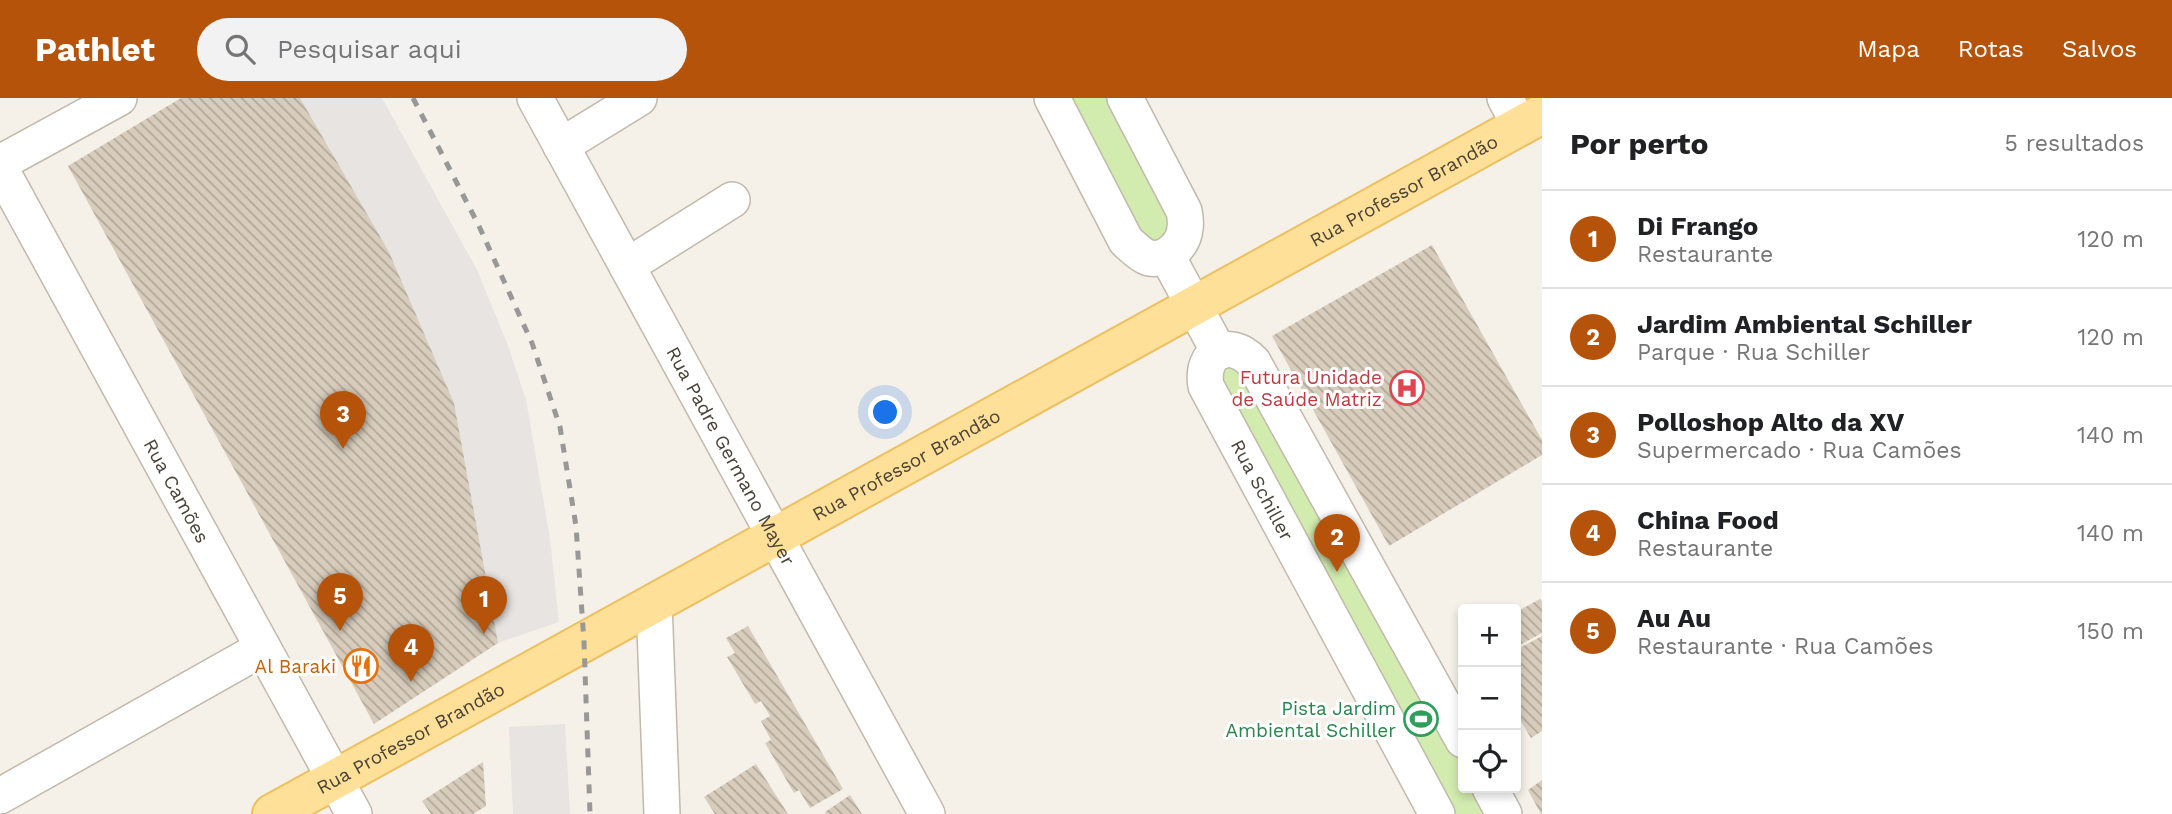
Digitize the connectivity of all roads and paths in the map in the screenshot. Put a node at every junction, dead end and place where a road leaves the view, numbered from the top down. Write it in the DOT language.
graph roads {
  1 [pos="119,98"];
  2 [pos="535,98"];
  3 [pos="639,98"];
  4 [pos="1052,98"];
  5 [pos="1125,98"];
  6 [pos="1522,113"];
  7 [pos="561,146"];
  8 [pos="0,163"];
  9 [pos="0,168"];
  10 [pos="732,200"];
  11 [pos="1167,256"];
  12 [pos="627,266"];
  13 [pos="1194,306"];
  14 [pos="1219,352"];
  15 [pos="775,536"];
  16 [pos="654,603"];
  17 [pos="263,648"];
  18 [pos="1458,731"];
  19 [pos="335,779"];
  20 [pos="1493,793"];
  21 [pos="0,796"];
  22 [pos="272,814"];
  23 [pos="354,814"];
  24 [pos="663,814"];
  25 [pos="927,814"];
  26 [pos="1437,814"];
  27 [pos="1504,814"];
  1 -- 8 [label="street"];
  2 -- 7 [label="street, Rua Padre Germano Mayer"];
  3 -- 7 [label="street"];
  4 -- 11 [label="street"];
  5 -- 11 [label="street"];
  6 -- 13 [label="main road, Rua Professor Brandão"];
  7 -- 12 [label="street, Rua Padre Germano Mayer"];
  9 -- 17 [label="street, Rua Camões"];
  10 -- 12 [label="street"];
  11 -- 13 [label="street"];
  12 -- 15 [label="street, Rua Padre Germano Mayer"];
  13 -- 14 [label="street"];
  13 -- 15 [label="main road, Rua Professor Brandão"];
  14 -- 18 [label="street"];
  14 -- 26 [label="street, Rua Schiller"];
  15 -- 16 [label="main road, Rua Professor Brandão"];
  15 -- 25 [label="street, Rua Padre Germano Mayer"];
  16 -- 19 [label="main road, Rua Professor Brandão"];
  16 -- 24 [label="street"];
  17 -- 19 [label="street, Rua Camões"];
  17 -- 21 [label="street"];
  19 -- 22 [label="main road, Rua Professor Brandão"];
  19 -- 23 [label="street, Rua Camões"];
  20 -- 27 [label="street"];
}
